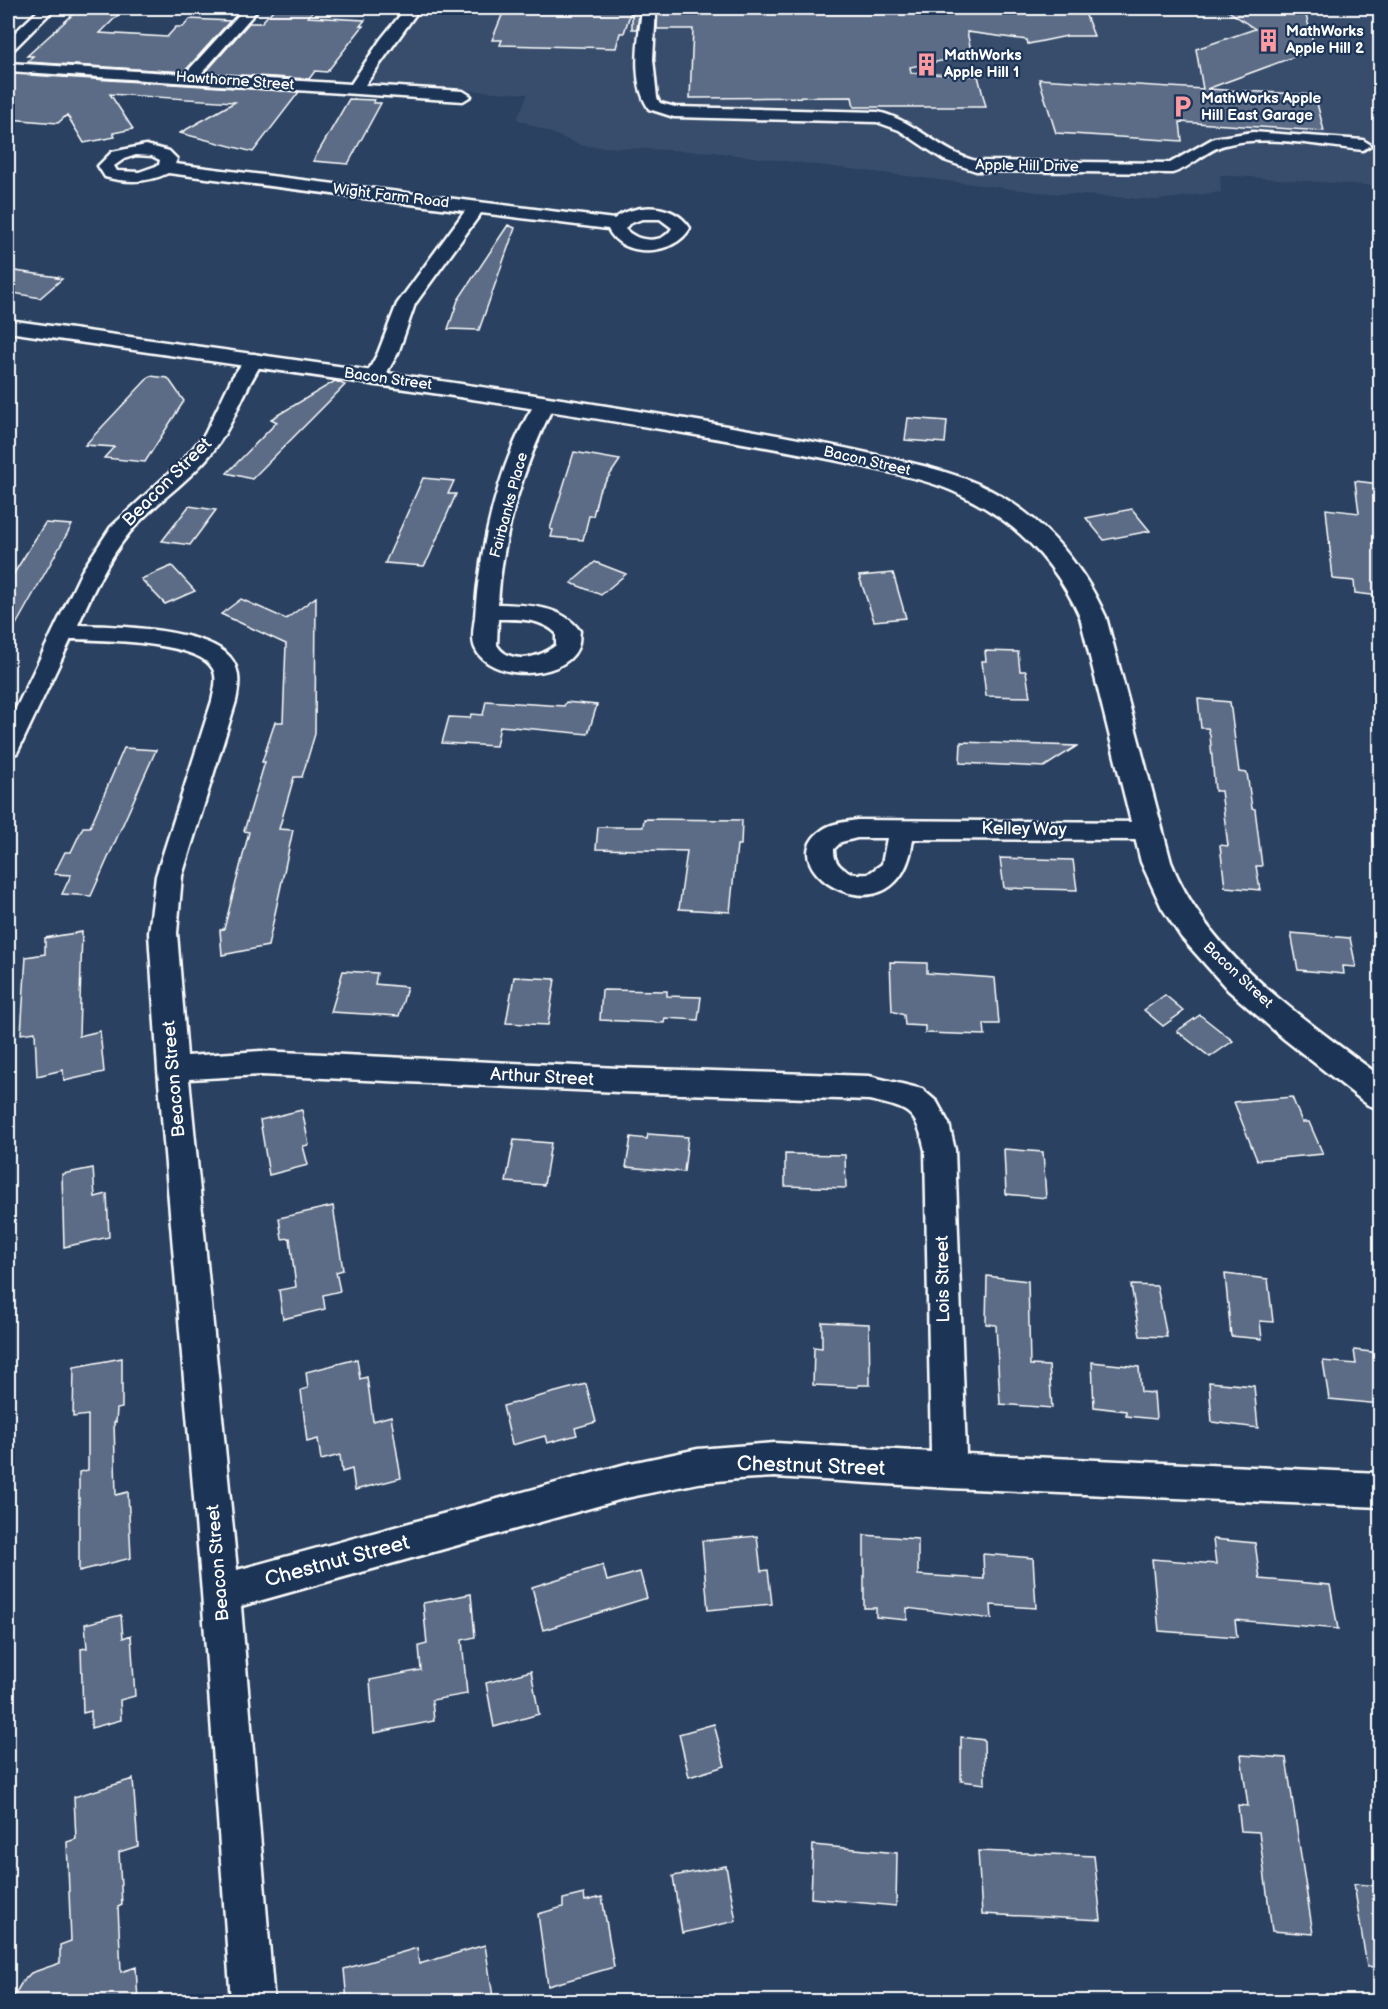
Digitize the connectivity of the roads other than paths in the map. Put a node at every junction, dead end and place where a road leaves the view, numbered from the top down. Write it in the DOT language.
graph roads {
  1 [pos="48,8"];
  2 [pos="252,8"];
  3 [pos="413,8"];
  4 [pos="649,8"];
  5 [pos="8,47"];
  6 [pos="8,67"];
  7 [pos="189,78"];
  8 [pos="356,89"];
  9 [pos="464,96"];
  10 [pos="1363,145"];
  11 [pos="166,168"];
  12 [pos="477,207"];
  13 [pos="617,225"];
  14 [pos="8,326"];
  15 [pos="254,360"];
  16 [pos="375,377"];
  17 [pos="545,403"];
  18 [pos="486,611"];
  19 [pos="65,632"];
  20 [pos="8,747"];
  21 [pos="902,829"];
  22 [pos="1147,831"];
  23 [pos="173,1070"];
  24 [pos="1380,1095"];
  25 [pos="911,1098"];
  26 [pos="949,1471"];
  27 [pos="1380,1490"];
  28 [pos="221,1593"];
  29 [pos="253,2001"];
  1 -- 5 [label="street"];
  2 -- 7 [label="street"];
  3 -- 8 [label="street"];
  4 -- 10 [label="street, Apple Hill Drive"];
  6 -- 7 [label="street, Hawthorne Street"];
  7 -- 8 [label="street, Hawthorne Street"];
  8 -- 9 [label="street, Hawthorne Street"];
  11 -- 12 [label="street, Wight Farm Road"];
  12 -- 13 [label="street, Wight Farm Road"];
  12 -- 16 [label="street"];
  14 -- 15 [label="street, Bacon Street"];
  15 -- 16 [label="street, Bacon Street"];
  15 -- 19 [label="street, Beacon Street"];
  16 -- 17 [label="street, Bacon Street"];
  17 -- 18 [label="street, Fairbanks Place"];
  17 -- 22 [label="street, Bacon Street"];
  19 -- 20 [label="street"];
  19 -- 23 [label="street, Beacon Street"];
  21 -- 22 [label="street, Kelley Way"];
  22 -- 24 [label="street, Bacon Street"];
  23 -- 25 [label="street, Arthur Street"];
  23 -- 28 [label="street, Beacon Street"];
  25 -- 26 [label="street, Lois Street"];
  26 -- 27 [label="street, Chestnut Street"];
  26 -- 28 [label="street, Chestnut Street"];
  28 -- 29 [label="street, Beacon Street"];
}
